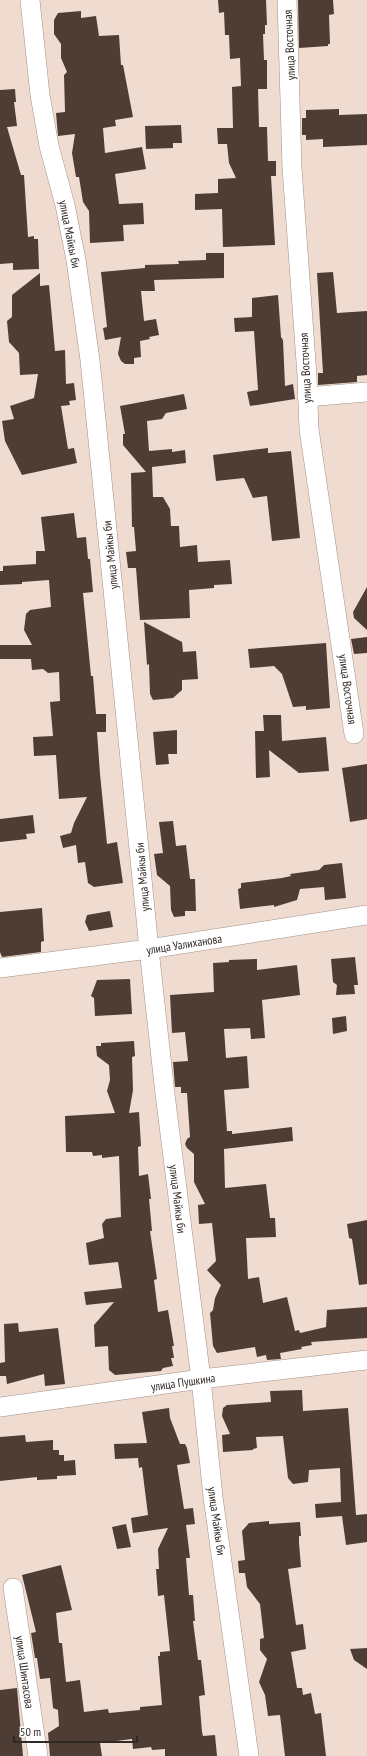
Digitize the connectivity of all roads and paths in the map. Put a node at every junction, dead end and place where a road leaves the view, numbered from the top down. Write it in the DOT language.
graph roads {
  1 [pos="30,0"];
  2 [pos="287,0"];
  3 [pos="367,392"];
  4 [pos="307,397"];
  5 [pos="354,734"];
  6 [pos="367,915"];
  7 [pos="149,949"];
  8 [pos="0,968"];
  9 [pos="367,1360"];
  10 [pos="201,1379"];
  11 [pos="0,1407"];
  12 [pos="13,1588"];
  13 [pos="38,1756"];
  14 [pos="249,1756"];
  1 -- 7 [label="street, улица Майкы би"];
  2 -- 4 [label="street, улица Восточная"];
  3 -- 4 [label="street"];
  4 -- 5 [label="street, улица Восточная"];
  6 -- 7 [label="street, улица Уалиханова"];
  7 -- 8 [label="street, улица Уалиханова"];
  7 -- 10 [label="street, улица Майкы би"];
  9 -- 10 [label="street, улица Пушкина"];
  10 -- 11 [label="street, улица Пушкина"];
  10 -- 14 [label="street, улица Майкы би"];
  12 -- 13 [label="street, улица Шинтасова"];
}
